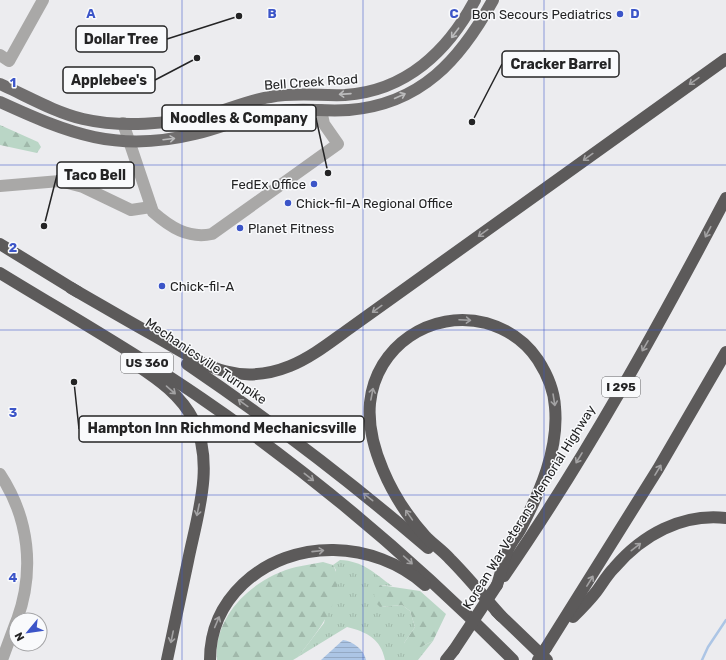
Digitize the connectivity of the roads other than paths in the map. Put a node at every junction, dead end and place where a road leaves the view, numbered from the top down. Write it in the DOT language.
graph roads {
  1 [pos="43,0"];
  2 [pos="475,0"];
  3 [pos="493,0"];
  4 [pos="5,58"];
  5 [pos="726,58"];
  6 [pos="0,84"];
  7 [pos="0,102"];
  8 [pos="322,110"];
  9 [pos="124,123"];
  10 [pos="130,142"];
  11 [pos="0,186"];
  12 [pos="726,198"];
  13 [pos="151,207"];
  14 [pos="0,244"];
  15 [pos="0,273"];
  16 [pos="12,280"];
  17 [pos="71,288"];
  18 [pos="726,352"];
  19 [pos="0,474"];
  20 [pos="726,518"];
  21 [pos="506,567"];
  22 [pos="18,612"];
  23 [pos="501,616"];
  24 [pos="571,616"];
  25 [pos="488,635"];
  26 [pos="529,642"];
  27 [pos="8,643"];
  28 [pos="546,654"];
  29 [pos="2,660"];
  30 [pos="167,660"];
  31 [pos="210,660"];
  32 [pos="446,660"];
  33 [pos="513,660"];
  34 [pos="538,660"];
  35 [pos="552,660"];
  1 -- 4 [label="street"];
  2 -- 9 [label="main road, Bell Creek Road, one-way"];
  8 -- 3 [label="main road, Bell Creek Road, one-way"];
  5 -- 17 [label="highway, one-way"];
  6 -- 9 [label="main road, Bell Creek Road"];
  7 -- 10 [label="main road, Bell Creek Road"];
  10 -- 8 [label="main road, Bell Creek Road, one-way"];
  8 -- 13 [label="street"];
  9 -- 10 [label="street"];
  10 -- 13 [label="street"];
  11 -- 13 [label="street"];
  12 -- 21 [label="highway, Korean War Veterans Memorial Highway / I 295, one-way"];
  14 -- 17 [label="highway, Mechanicsville Turnpike / US 360"];
  15 -- 16 [label="highway, US 360"];
  16 -- 25 [label="highway, US 360, one-way"];
  16 -- 30 [label="highway, one-way"];
  23 -- 17 [label="highway, Mechanicsville Turnpike / US 360, one-way"];
  24 -- 18 [label="highway, one-way"];
  19 -- 22 [label="street"];
  24 -- 20 [label="highway, one-way"];
  23 -- 21 [label="highway, one-way"];
  21 -- 32 [label="highway, Korean War Veterans Memorial Highway, bridge"];
  23 -- 26 [label="highway, Mechanicsville Turnpike / US 360"];
  24 -- 28 [label="highway"];
  31 -- 25 [label="highway, one-way"];
  25 -- 33 [label="highway, US 360"];
  26 -- 28 [label="highway, Mechanicsville Turnpike / US 360"];
  26 -- 35 [label="highway"];
  27 -- 29 [label="street"];
  28 -- 34 [label="highway, bridge"];
}
